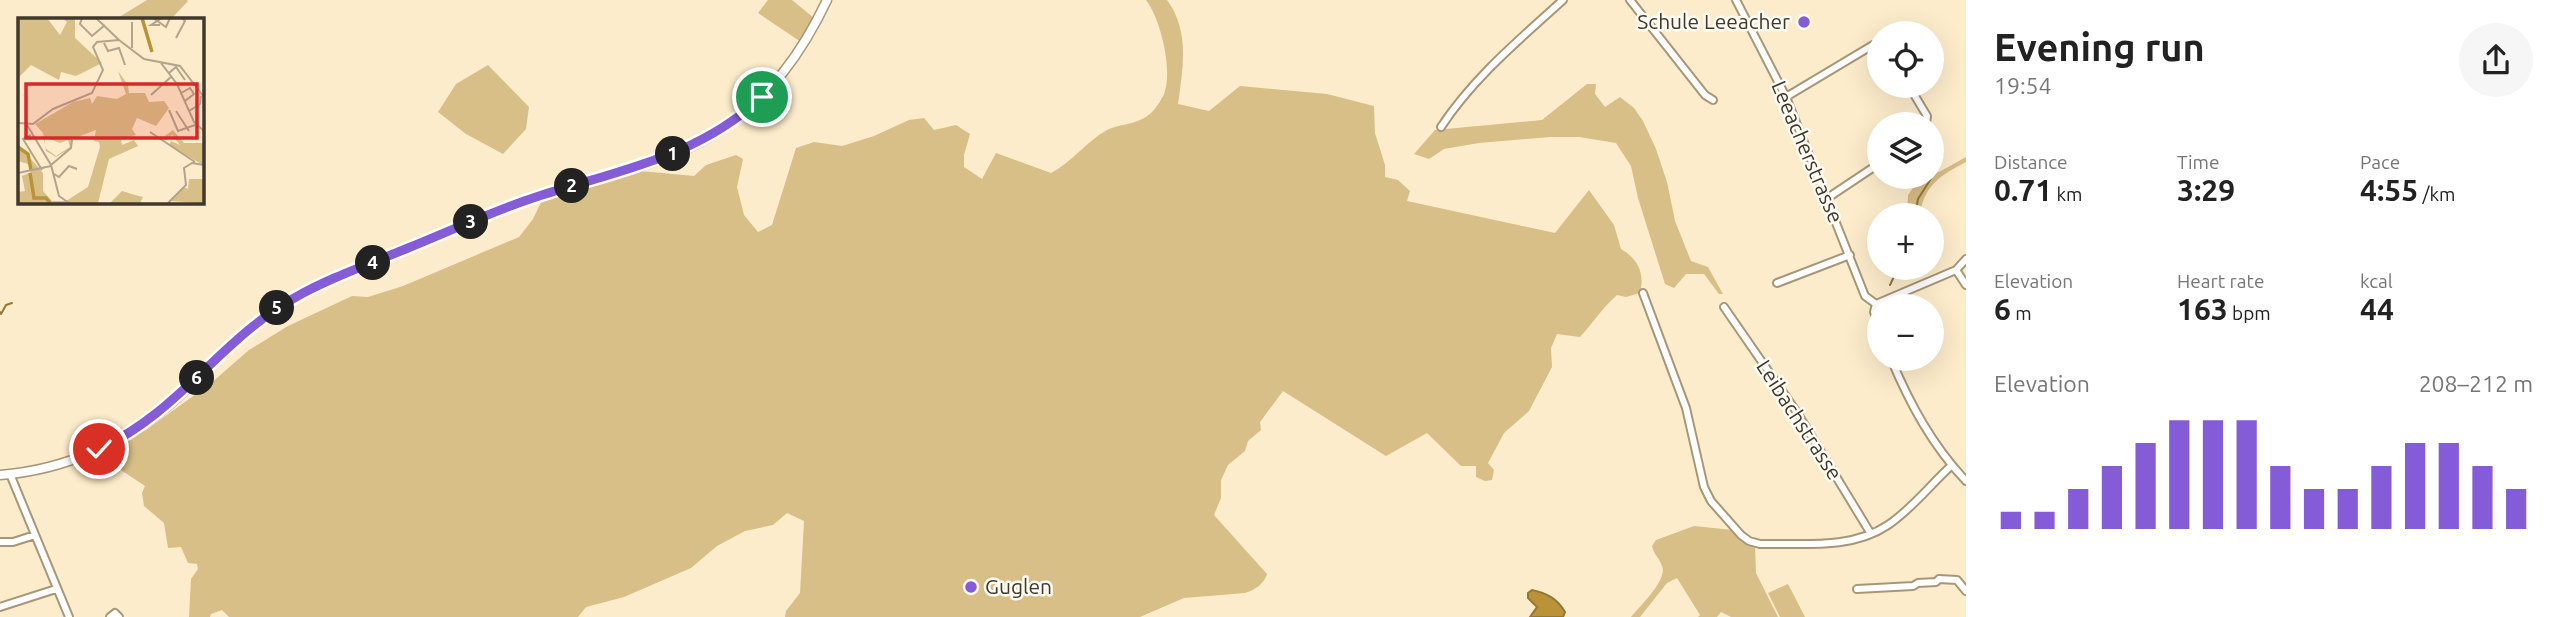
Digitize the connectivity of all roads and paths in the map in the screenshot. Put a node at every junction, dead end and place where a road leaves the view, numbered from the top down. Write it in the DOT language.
graph roads {
  1 [pos="827,0"];
  2 [pos="1563,0"];
  3 [pos="1630,0"];
  4 [pos="1736,0"];
  5 [pos="1867,49"];
  6 [pos="1786,97"];
  7 [pos="1713,100"];
  8 [pos="1441,127"];
  9 [pos="1867,171"];
  10 [pos="1826,198"];
  11 [pos="1850,255"];
  12 [pos="1966,259"];
  13 [pos="1956,270"];
  14 [pos="1777,283"];
  15 [pos="1966,285"];
  16 [pos="1643,293"];
  17 [pos="1899,294"];
  18 [pos="1867,298"];
  19 [pos="1724,307"];
  20 [pos="1897,371"];
  21 [pos="1952,466"];
  22 [pos="10,474"];
  23 [pos="0,475"];
  24 [pos="1966,481"];
  25 [pos="1871,534"];
  26 [pos="35,536"];
  27 [pos="0,542"];
  28 [pos="56,589"];
  29 [pos="1857,589"];
  30 [pos="1966,591"];
  31 [pos="0,607"];
  32 [pos="69,617"];
  33 [pos="110,617"];
  34 [pos="119,617"];
  1 -- 22 [label="main road"];
  2 -- 8 [label="street"];
  3 -- 7 [label="street"];
  4 -- 6 [label="street, Leeacherstrasse"];
  5 -- 6 [label="street"];
  6 -- 10 [label="street, Leeacherstrasse"];
  9 -- 10 [label="street"];
  10 -- 11 [label="street, Leeacherstrasse"];
  11 -- 14 [label="street"];
  11 -- 18 [label="street, Leeacherstrasse"];
  12 -- 13 [label="street"];
  13 -- 15 [label="street"];
  13 -- 17 [label="street"];
  16 -- 25 [label="street"];
  19 -- 25 [label="street, Leibachstrasse"];
  20 -- 21 [label="street"];
  21 -- 24 [label="street"];
  21 -- 25 [label="street"];
  22 -- 23 [label="main road"];
  22 -- 26 [label="street"];
  26 -- 27 [label="street"];
  26 -- 28 [label="street"];
  28 -- 31 [label="street"];
  28 -- 32 [label="street"];
  29 -- 30 [label="street"];
  33 -- 34 [label="street"];
}
